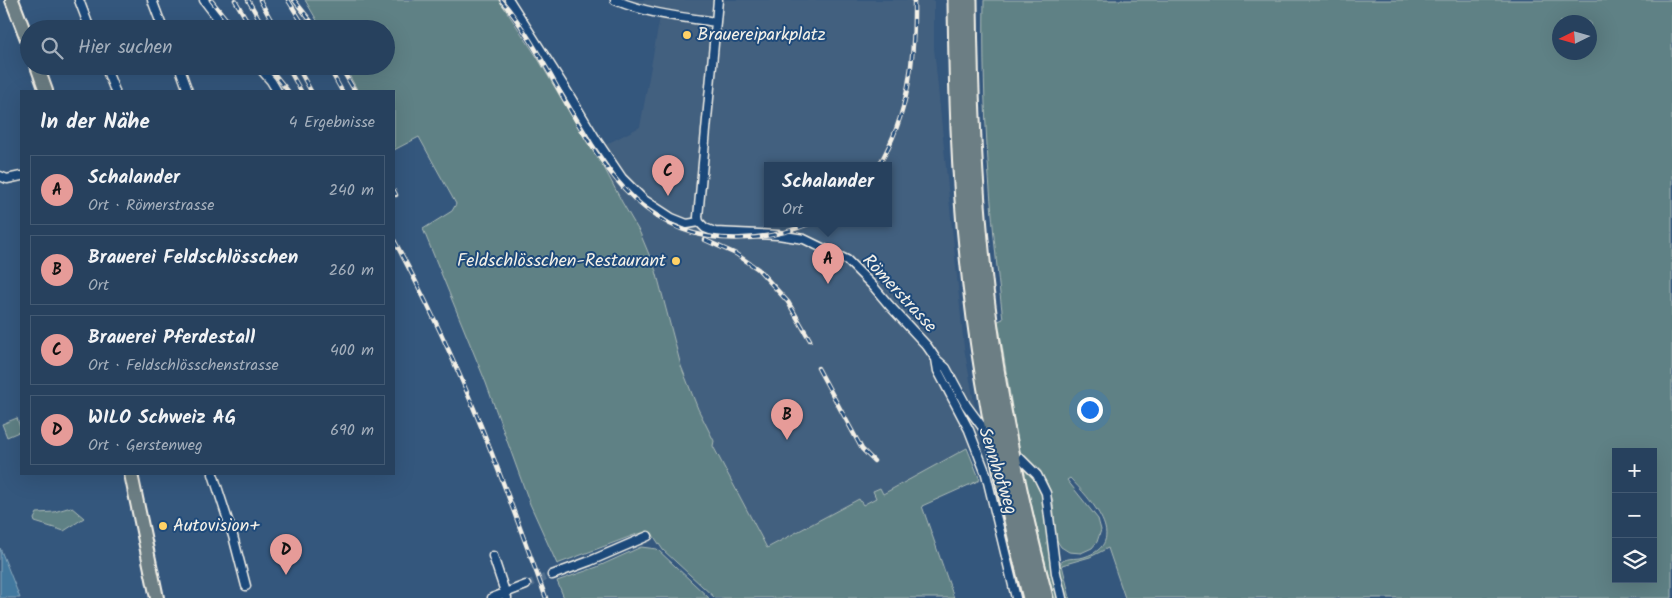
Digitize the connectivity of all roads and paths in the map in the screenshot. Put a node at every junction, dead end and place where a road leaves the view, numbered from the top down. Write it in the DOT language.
graph roads {
  1 [pos="12,0"];
  2 [pos="78,0"];
  3 [pos="152,0"];
  4 [pos="204,0"];
  5 [pos="509,0"];
  6 [pos="615,0"];
  7 [pos="718,0"];
  8 [pos="956,0"];
  9 [pos="970,0"];
  10 [pos="86,20"];
  11 [pos="160,20"];
  12 [pos="219,20"];
  13 [pos="20,21"];
  14 [pos="716,22"];
  15 [pos="41,75"];
  16 [pos="109,75"];
  17 [pos="182,75"];
  18 [pos="266,75"];
  19 [pos="46,90"];
  20 [pos="115,90"];
  21 [pos="188,90"];
  22 [pos="276,90"];
  23 [pos="0,176"];
  24 [pos="20,176"];
  25 [pos="699,222"];
  26 [pos="936,359"];
  27 [pos="983,428"];
  28 [pos="1021,459"];
  29 [pos="131,475"];
  30 [pos="213,475"];
  31 [pos="648,536"];
  32 [pos="493,556"];
  33 [pos="552,575"];
  34 [pos="526,585"];
  35 [pos="246,586"];
  36 [pos="506,595"];
  37 [pos="157,598"];
  38 [pos="492,598"];
  39 [pos="1016,598"];
  40 [pos="1031,598"];
  41 [pos="1045,598"];
  42 [pos="1062,598"];
  1 -- 13 [label="main road"];
  2 -- 10 [label="street"];
  3 -- 11 [label="street"];
  4 -- 12 [label="street"];
  5 -- 25 [label="street, Römerstrasse"];
  6 -- 14 [label="street"];
  7 -- 14 [label="street"];
  8 -- 40 [label="highway"];
  9 -- 41 [label="highway"];
  14 -- 25 [label="street"];
  15 -- 19 [label="main road"];
  16 -- 20 [label="street"];
  17 -- 21 [label="street"];
  18 -- 22 [label="street"];
  23 -- 24 [label="street"];
  25 -- 26 [label="street, Römerstrasse"];
  26 -- 27 [label="street, Römerstrasse"];
  26 -- 39 [label="street, Sennhofweg"];
  28 -- 42 [label="street"];
  29 -- 37 [label="main road"];
  30 -- 35 [label="street"];
  31 -- 33 [label="street"];
  32 -- 36 [label="street"];
  34 -- 36 [label="street"];
  36 -- 38 [label="street"];
}
